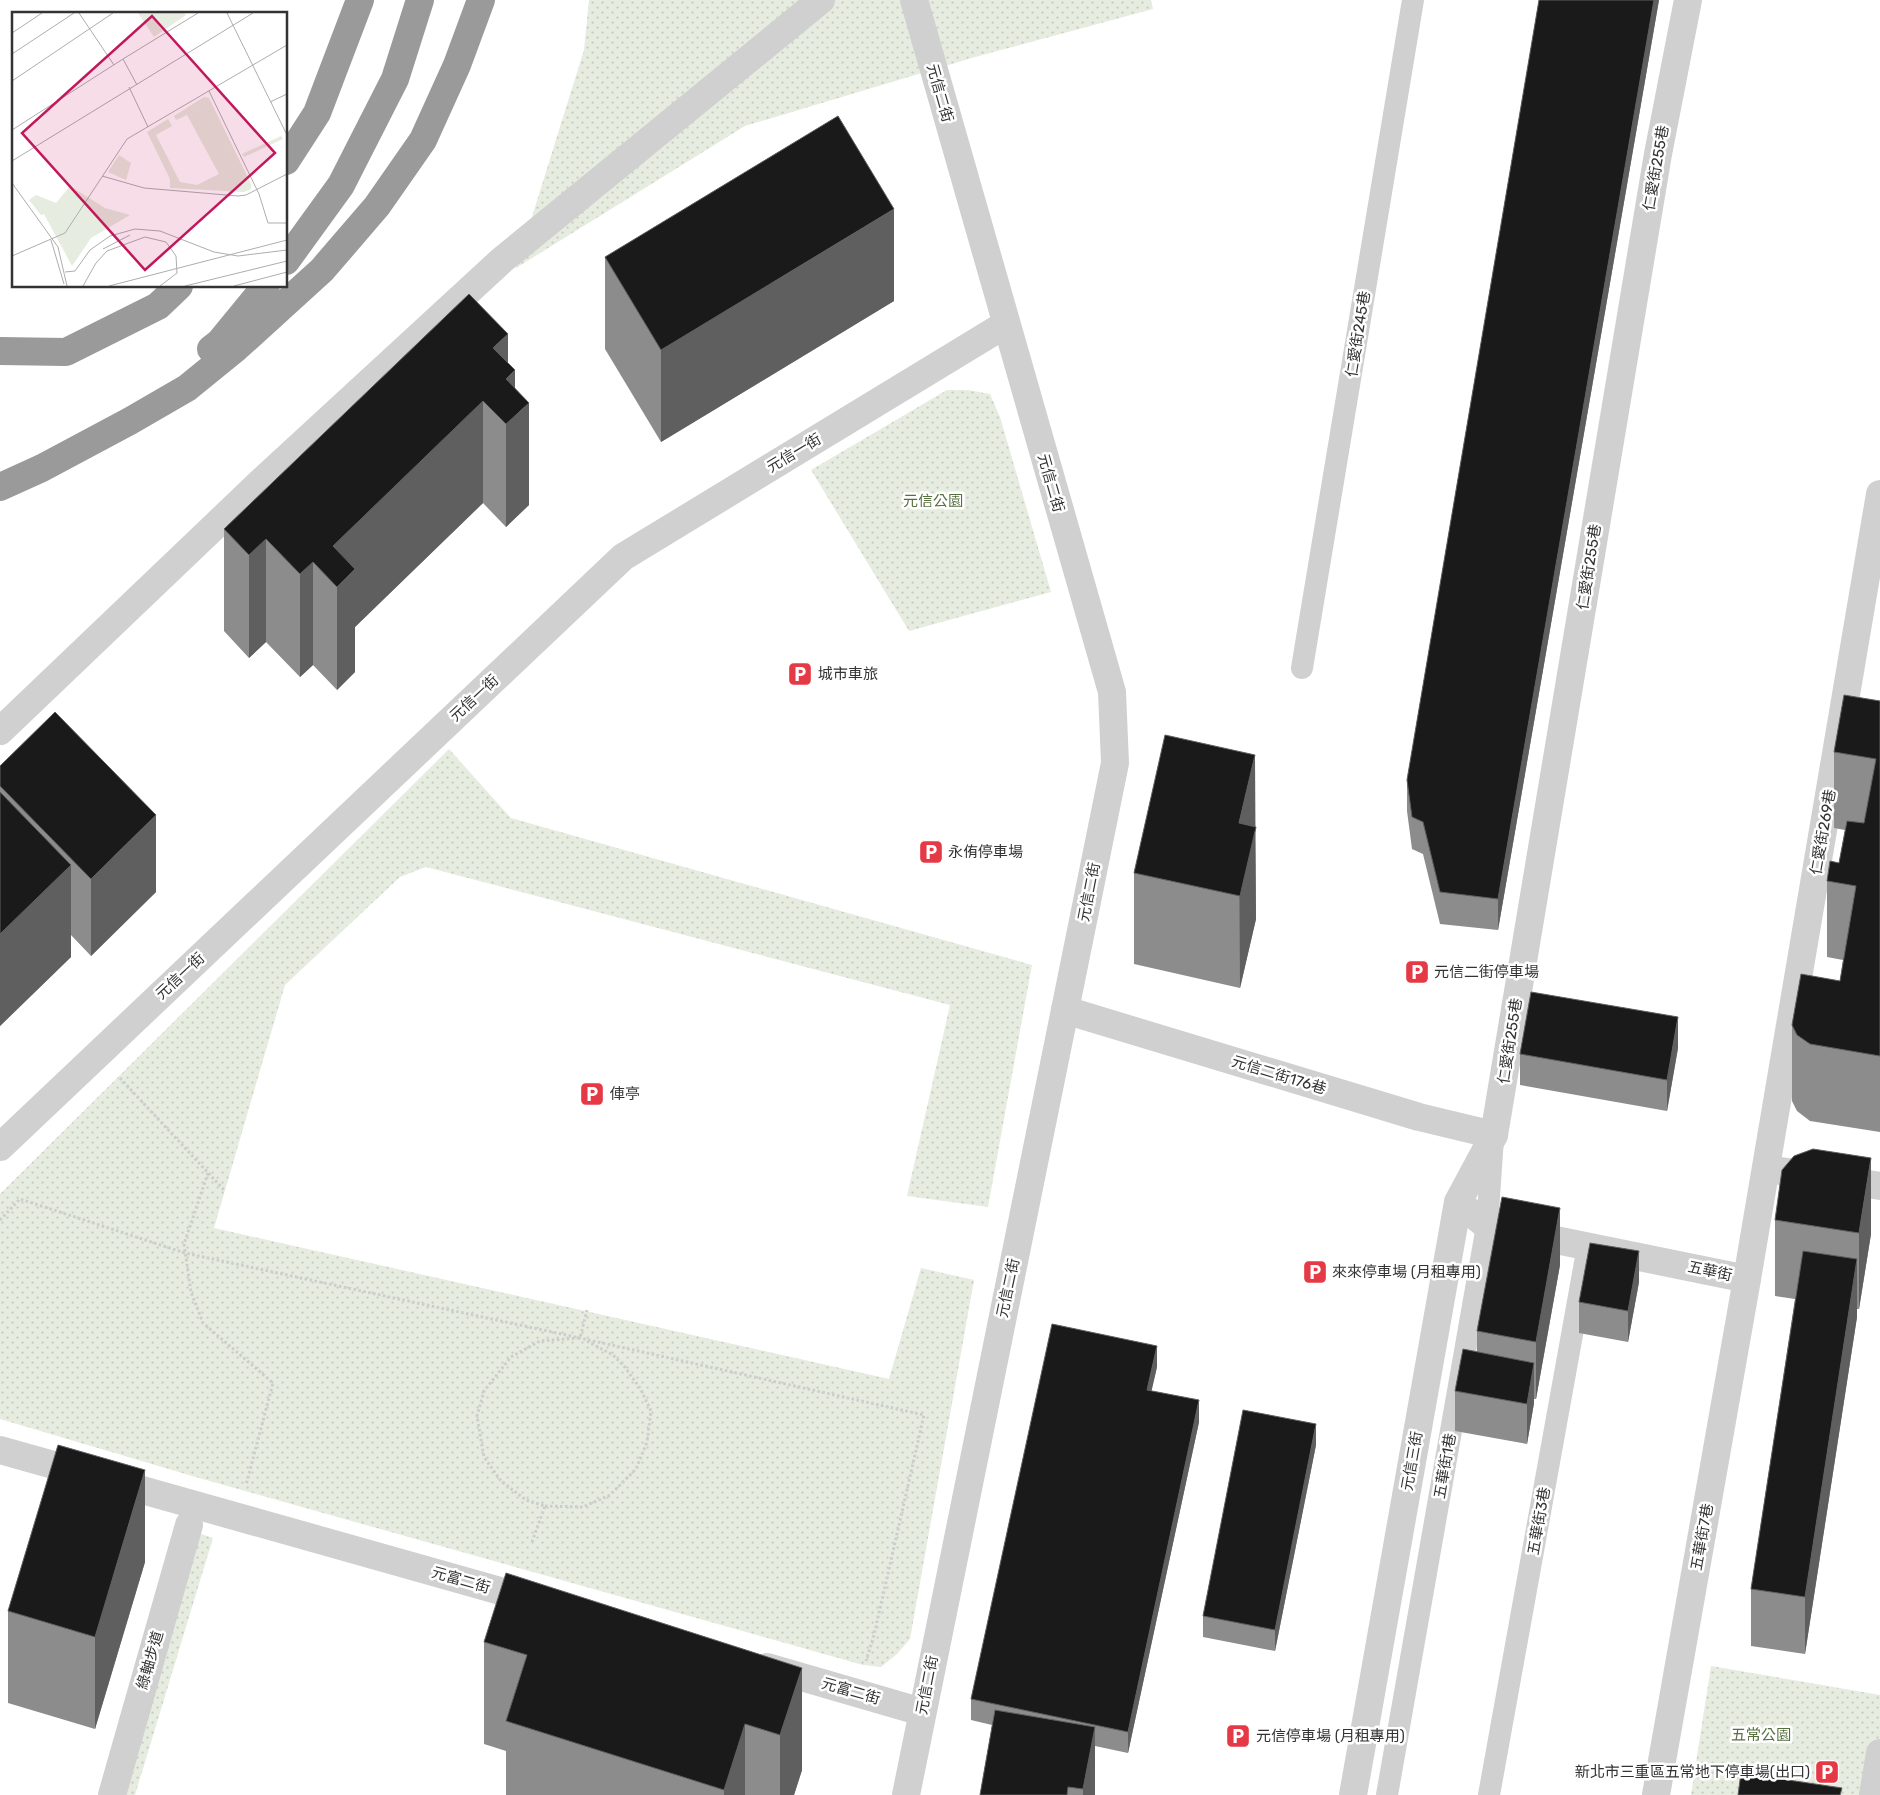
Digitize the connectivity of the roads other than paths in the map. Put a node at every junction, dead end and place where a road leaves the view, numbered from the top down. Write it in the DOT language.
graph roads {
  1 [pos="360,0"];
  2 [pos="420,0"];
  3 [pos="481,0"];
  4 [pos="821,0"];
  5 [pos="914,0"];
  6 [pos="1413,0"];
  7 [pos="1688,0"];
  8 [pos="795,10"];
  9 [pos="288,158"];
  10 [pos="288,258"];
  11 [pos="177,288"];
  12 [pos="264,288"];
  13 [pos="1006,324"];
  14 [pos="0,351"];
  15 [pos="130,422"];
  16 [pos="0,487"];
  17 [pos="1880,494"];
  18 [pos="1302,668"];
  19 [pos="0,731"];
  20 [pos="1065,1010"];
  21 [pos="1494,1135"];
  22 [pos="0,1147"];
  23 [pos="1767,1169"];
  24 [pos="1880,1186"];
  25 [pos="1458,1202"];
  26 [pos="1487,1226"];
  27 [pos="1588,1246"];
  28 [pos="1747,1279"];
  29 [pos="0,1450"];
  30 [pos="189,1525"];
  31 [pos="560,1608"];
  32 [pos="742,1660"];
  33 [pos="922,1712"];
  34 [pos="1880,1753"];
  35 [pos="112,1795"];
  36 [pos="906,1795"];
  37 [pos="1354,1795"];
  38 [pos="1387,1795"];
  39 [pos="1489,1795"];
  40 [pos="1656,1795"];
  41 [pos="1873,1795"];
  1 -- 9 [label="highway"];
  2 -- 10 [label="highway"];
  3 -- 15 [label="highway"];
  4 -- 8 [label="street"];
  5 -- 13 [label="street, 元信二街"];
  6 -- 18 [label="lane, 仁愛街245巷"];
  7 -- 21 [label="street, 仁愛街255巷"];
  8 -- 19 [label="street"];
  11 -- 14 [label="highway"];
  12 -- 15 [label="highway"];
  13 -- 20 [label="street, 元信二街"];
  13 -- 22 [label="street, 元信一街"];
  15 -- 16 [label="highway"];
  17 -- 23 [label="street, 仁愛街269巷"];
  20 -- 21 [label="street, 元信二街176巷"];
  20 -- 33 [label="street, 元信二街"];
  21 -- 25 [label="street, 元信三街"];
  21 -- 26 [label="lane, 五華街1巷"];
  23 -- 24 [label="street"];
  23 -- 28 [label="street, 五華街"];
  25 -- 26 [label="street, 五華街"];
  25 -- 37 [label="street, 元信三街"];
  26 -- 27 [label="street, 五華街"];
  26 -- 38 [label="lane, 五華街1巷"];
  27 -- 28 [label="street, 五華街"];
  27 -- 39 [label="lane, 五華街3巷"];
  28 -- 40 [label="street, 五華街7巷"];
  29 -- 31 [label="street, 元富二街"];
  30 -- 35 [label="street, 綠軸步道"];
  32 -- 33 [label="street, 元富二街"];
  33 -- 36 [label="street, 元信二街"];
  34 -- 41 [label="street"];
}
